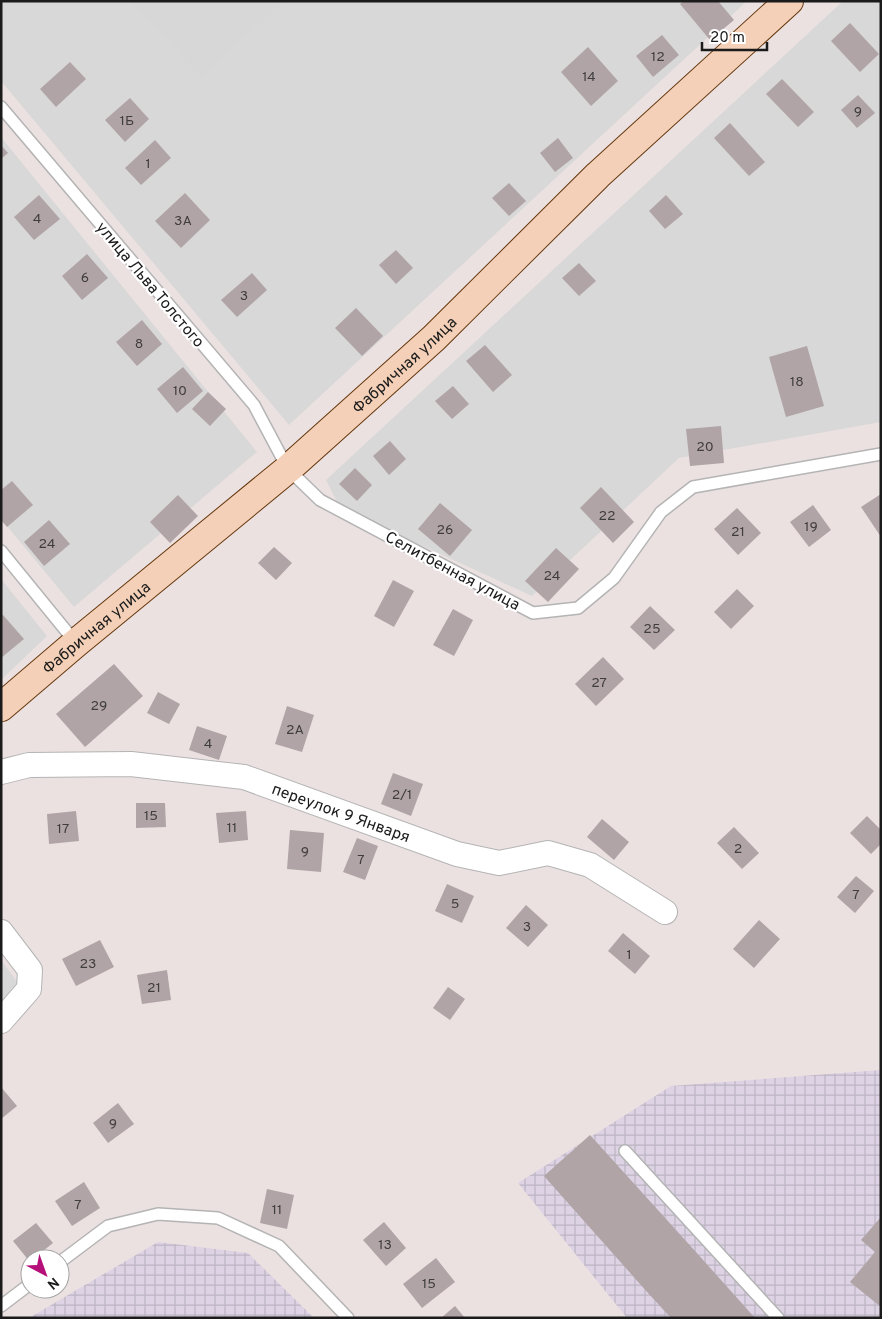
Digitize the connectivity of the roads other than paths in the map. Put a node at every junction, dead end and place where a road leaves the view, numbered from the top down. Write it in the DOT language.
graph roads {
  1 [pos="789,1"];
  2 [pos="1,107"];
  3 [pos="881,454"];
  4 [pos="288,469"];
  5 [pos="1,551"];
  6 [pos="76,644"];
  7 [pos="1,707"];
  8 [pos="1,772"];
  9 [pos="665,912"];
  10 [pos="1,932"];
  11 [pos="1,1020"];
  12 [pos="626,1151"];
  13 [pos="70,1254"];
  14 [pos="20,1292"];
  15 [pos="1,1306"];
  16 [pos="348,1318"];
  17 [pos="778,1318"];
  1 -- 4 [label="street, Фабричная улица"];
  2 -- 4 [label="lane, улица Льва Толстого"];
  3 -- 4 [label="lane, Селитбенная улица"];
  4 -- 6 [label="street, Фабричная улица"];
  5 -- 6 [label="lane"];
  6 -- 7 [label="street, Фабричная улица"];
  8 -- 9 [label="street, переулок 9 Января"];
  10 -- 11 [label="street"];
  12 -- 17 [label="lane"];
  13 -- 16 [label="lane"];
  14 -- 15 [label="lane"];
}
